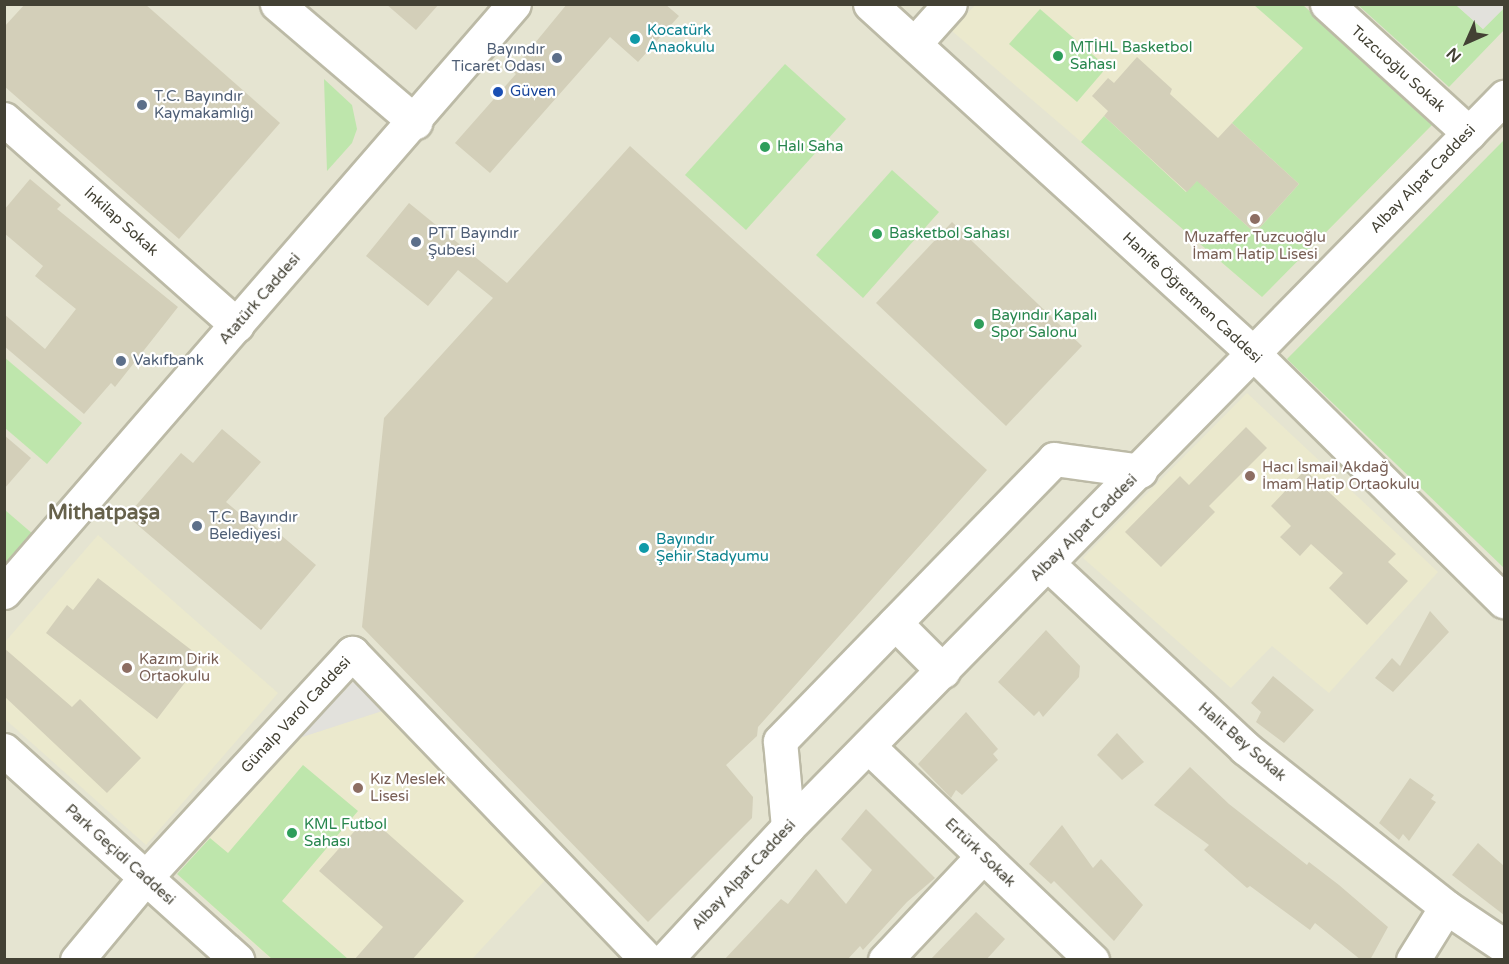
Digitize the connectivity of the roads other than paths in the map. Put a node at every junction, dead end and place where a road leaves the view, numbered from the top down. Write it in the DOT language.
graph roads {
  1 [pos="277,4"];
  2 [pos="514,4"];
  3 [pos="870,4"];
  4 [pos="950,4"];
  5 [pos="1327,4"];
  6 [pos="915,44"];
  7 [pos="1504,97"];
  8 [pos="4,119"];
  9 [pos="415,122"];
  10 [pos="1469,133"];
  11 [pos="237,325"];
  12 [pos="1253,353"];
  13 [pos="1140,471"];
  14 [pos="1048,564"];
  15 [pos="4,592"];
  16 [pos="1504,601"];
  17 [pos="895,623"];
  18 [pos="943,671"];
  19 [pos="868,746"];
  20 [pos="4,750"];
  21 [pos="788,827"];
  22 [pos="984,856"];
  23 [pos="146,878"];
  24 [pos="1446,907"];
  25 [pos="1503,944"];
  26 [pos="77,960"];
  27 [pos="237,960"];
  28 [pos="647,960"];
  29 [pos="666,960"];
  30 [pos="885,960"];
  31 [pos="1092,960"];
  32 [pos="1413,960"];
  1 -- 9 [label="street"];
  2 -- 9 [label="street, Atatürk Caddesi"];
  3 -- 6 [label="street, Hanife Öğretmen Caddesi"];
  4 -- 6 [label="street"];
  5 -- 10 [label="street, Tuzcuoğlu Sokak"];
  6 -- 12 [label="street, Hanife Öğretmen Caddesi"];
  7 -- 10 [label="street, Albay Alpat Caddesi"];
  8 -- 11 [label="street, İnkilap Sokak"];
  9 -- 11 [label="street, Atatürk Caddesi"];
  10 -- 12 [label="street, Albay Alpat Caddesi"];
  11 -- 15 [label="street, Atatürk Caddesi"];
  12 -- 13 [label="street, Albay Alpat Caddesi"];
  12 -- 16 [label="street, Hanife Öğretmen Caddesi"];
  13 -- 14 [label="street, Albay Alpat Caddesi"];
  13 -- 17 [label="street"];
  14 -- 18 [label="street, Albay Alpat Caddesi"];
  14 -- 24 [label="street, Halit Bey Sokak"];
  17 -- 18 [label="street"];
  17 -- 21 [label="street"];
  18 -- 19 [label="street, Albay Alpat Caddesi"];
  19 -- 21 [label="street, Albay Alpat Caddesi"];
  19 -- 22 [label="street, Ertürk Sokak"];
  20 -- 23 [label="street, Park Geçidi Caddesi"];
  21 -- 29 [label="street, Albay Alpat Caddesi"];
  22 -- 30 [label="street"];
  22 -- 31 [label="street, Ertürk Sokak"];
  23 -- 26 [label="street, Günalp Varol Caddesi"];
  23 -- 27 [label="street, Park Geçidi Caddesi"];
  23 -- 28 [label="street, Günalp Varol Caddesi"];
  24 -- 25 [label="street, Halit Bey Sokak"];
  24 -- 32 [label="street"];
}
